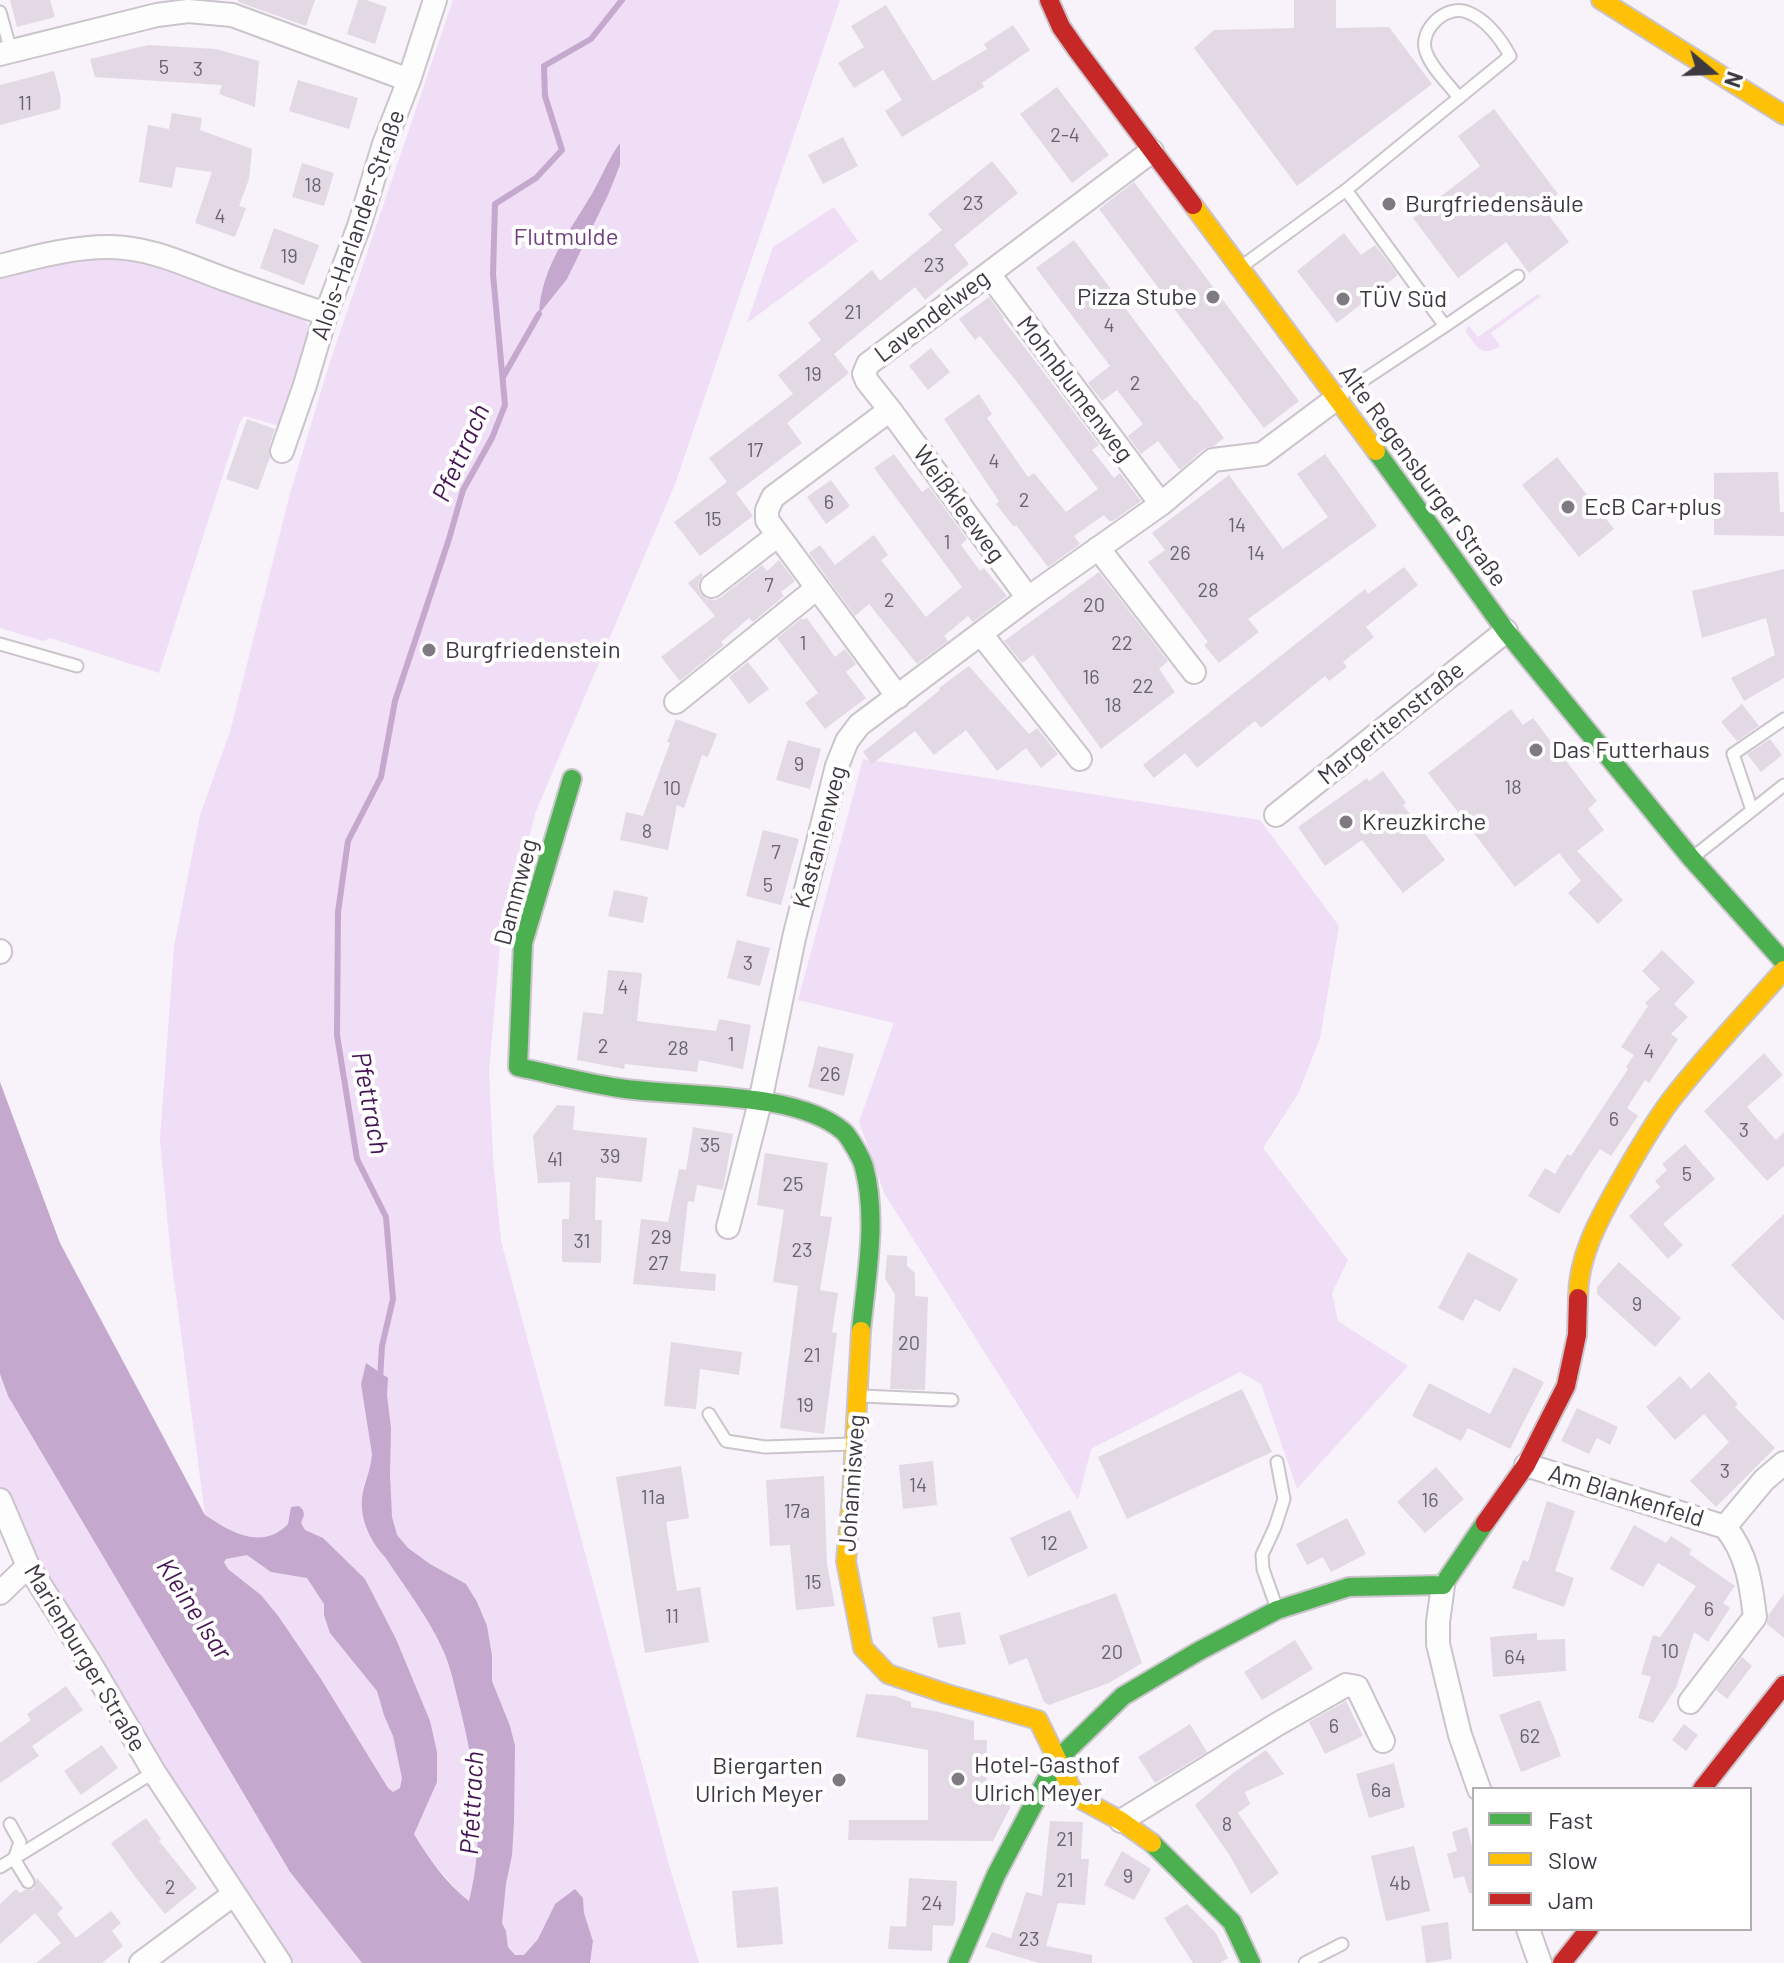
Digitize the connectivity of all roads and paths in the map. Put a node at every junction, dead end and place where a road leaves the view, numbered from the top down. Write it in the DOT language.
graph roads {
  1 [pos="435,0"];
  2 [pos="1049,0"];
  3 [pos="1601,0"];
  4 [pos="187,6"];
  5 [pos="0,12"];
  6 [pos="6,53"];
  7 [pos="409,80"];
  8 [pos="1459,98"];
  9 [pos="1784,115"];
  10 [pos="1152,151"];
  11 [pos="1346,190"];
  12 [pos="0,266"];
  13 [pos="1239,268"];
  14 [pos="989,274"];
  15 [pos="1518,276"];
  16 [pos="326,314"];
  17 [pos="1445,326"];
  18 [pos="1337,398"];
  19 [pos="890,410"];
  20 [pos="282,451"];
  21 [pos="1161,504"];
  22 [pos="778,535"];
  23 [pos="1098,548"];
  24 [pos="712,586"];
  25 [pos="817,588"];
  26 [pos="1028,598"];
  27 [pos="1506,631"];
  28 [pos="981,634"];
  29 [pos="0,644"];
  30 [pos="77,666"];
  31 [pos="1194,672"];
  32 [pos="898,697"];
  33 [pos="676,702"];
  34 [pos="1784,719"];
  35 [pos="1080,759"];
  36 [pos="572,779"];
  37 [pos="1784,785"];
  38 [pos="1752,810"];
  39 [pos="1276,815"];
  40 [pos="1691,858"];
  41 [pos="1784,962"];
  42 [pos="1784,970"];
  43 [pos="518,1067"];
  44 [pos="760,1102"];
  45 [pos="728,1227"];
  46 [pos="857,1396"];
  47 [pos="952,1400"];
  48 [pos="709,1414"];
  49 [pos="855,1443"];
  50 [pos="1277,1462"];
  51 [pos="1784,1463"];
  52 [pos="1526,1465"];
  53 [pos="0,1500"];
  54 [pos="1725,1527"];
  55 [pos="28,1566"];
  56 [pos="1443,1585"];
  57 [pos="0,1593"];
  58 [pos="1277,1610"];
  59 [pos="1784,1685"];
  60 [pos="1690,1702"];
  61 [pos="1383,1741"];
  62 [pos="1057,1760"];
  63 [pos="154,1772"];
  64 [pos="1478,1787"];
  65 [pos="1704,1787"];
  66 [pos="1121,1821"];
  67 [pos="10,1824"];
  68 [pos="14,1859"];
  69 [pos="0,1867"];
  70 [pos="28,1882"];
  71 [pos="234,1894"];
  72 [pos="1529,1931"];
  73 [pos="1587,1931"];
  74 [pos="1342,1944"];
  75 [pos="1246,1961"];
  76 [pos="141,1963"];
  77 [pos="280,1963"];
  78 [pos="958,1963"];
  79 [pos="1305,1963"];
  80 [pos="1540,1963"];
  81 [pos="1562,1963"];
  1 -- 7 [label="street, Alois-Harlander-Straße"];
  2 -- 10 [label="main road, Alte Regensburger Straße"];
  3 -- 9 [label="main road"];
  4 -- 6 [label="street"];
  4 -- 7 [label="street"];
  5 -- 6 [label="lane"];
  7 -- 16 [label="street, Alois-Harlander-Straße"];
  8 -- 8 [label="lane"];
  8 -- 11 [label="lane"];
  10 -- 13 [label="main road, Alte Regensburger Straße"];
  10 -- 14 [label="street, Lavendelweg"];
  11 -- 13 [label="lane"];
  11 -- 17 [label="lane"];
  12 -- 16 [label="street"];
  13 -- 18 [label="main road, Alte Regensburger Straße"];
  14 -- 19 [label="street, Lavendelweg"];
  14 -- 21 [label="street, Mohnblumenweg"];
  15 -- 17 [label="lane"];
  16 -- 20 [label="street, Alois-Harlander-Straße"];
  17 -- 18 [label="lane"];
  18 -- 21 [label="street, Kastanienweg"];
  18 -- 27 [label="main road, Alte Regensburger Straße"];
  19 -- 22 [label="street"];
  19 -- 26 [label="street, Weißkleeweg"];
  21 -- 23 [label="street, Kastanienweg"];
  22 -- 24 [label="street"];
  22 -- 25 [label="street"];
  23 -- 26 [label="street, Kastanienweg"];
  23 -- 31 [label="street"];
  25 -- 32 [label="street"];
  25 -- 33 [label="street"];
  26 -- 28 [label="street, Kastanienweg"];
  27 -- 39 [label="street, Margeritenstraße"];
  27 -- 40 [label="main road, Alte Regensburger Straße"];
  28 -- 32 [label="street, Kastanienweg"];
  28 -- 35 [label="street"];
  29 -- 30 [label="lane"];
  32 -- 44 [label="street, Kastanienweg"];
  34 -- 38 [label="lane"];
  36 -- 43 [label="main road, Dammweg"];
  37 -- 38 [label="lane"];
  38 -- 40 [label="lane"];
  40 -- 41 [label="main road, Alte Regensburger Straße"];
  42 -- 52 [label="main road"];
  43 -- 44 [label="main road, Johannisweg"];
  44 -- 45 [label="street"];
  44 -- 46 [label="main road, Johannisweg"];
  46 -- 47 [label="lane"];
  46 -- 49 [label="main road, Johannisweg"];
  48 -- 49 [label="lane"];
  49 -- 62 [label="main road, Johannisweg"];
  50 -- 58 [label="lane"];
  51 -- 54 [label="street, Am Blankenfeld"];
  52 -- 54 [label="street, Am Blankenfeld"];
  52 -- 56 [label="main road"];
  53 -- 55 [label="street, Marienburger Straße"];
  54 -- 60 [label="street, Am Blankenfeld"];
  55 -- 57 [label="street"];
  55 -- 63 [label="street, Marienburger Straße"];
  56 -- 58 [label="main road"];
  56 -- 64 [label="street"];
  58 -- 62 [label="main road"];
  59 -- 65 [label="main road"];
  61 -- 66 [label="street"];
  62 -- 66 [label="main road, Johannisweg"];
  62 -- 78 [label="main road"];
  63 -- 68 [label="lane, Marienburger Straße"];
  63 -- 71 [label="street, Marienburger Straße"];
  66 -- 75 [label="main road, Johannisweg"];
  67 -- 68 [label="lane"];
  68 -- 69 [label="lane, Marienburger Straße"];
  68 -- 70 [label="lane"];
  71 -- 76 [label="street"];
  71 -- 77 [label="street, Marienburger Straße"];
  72 -- 80 [label="street"];
  73 -- 81 [label="main road"];
  74 -- 79 [label="lane"];
}
